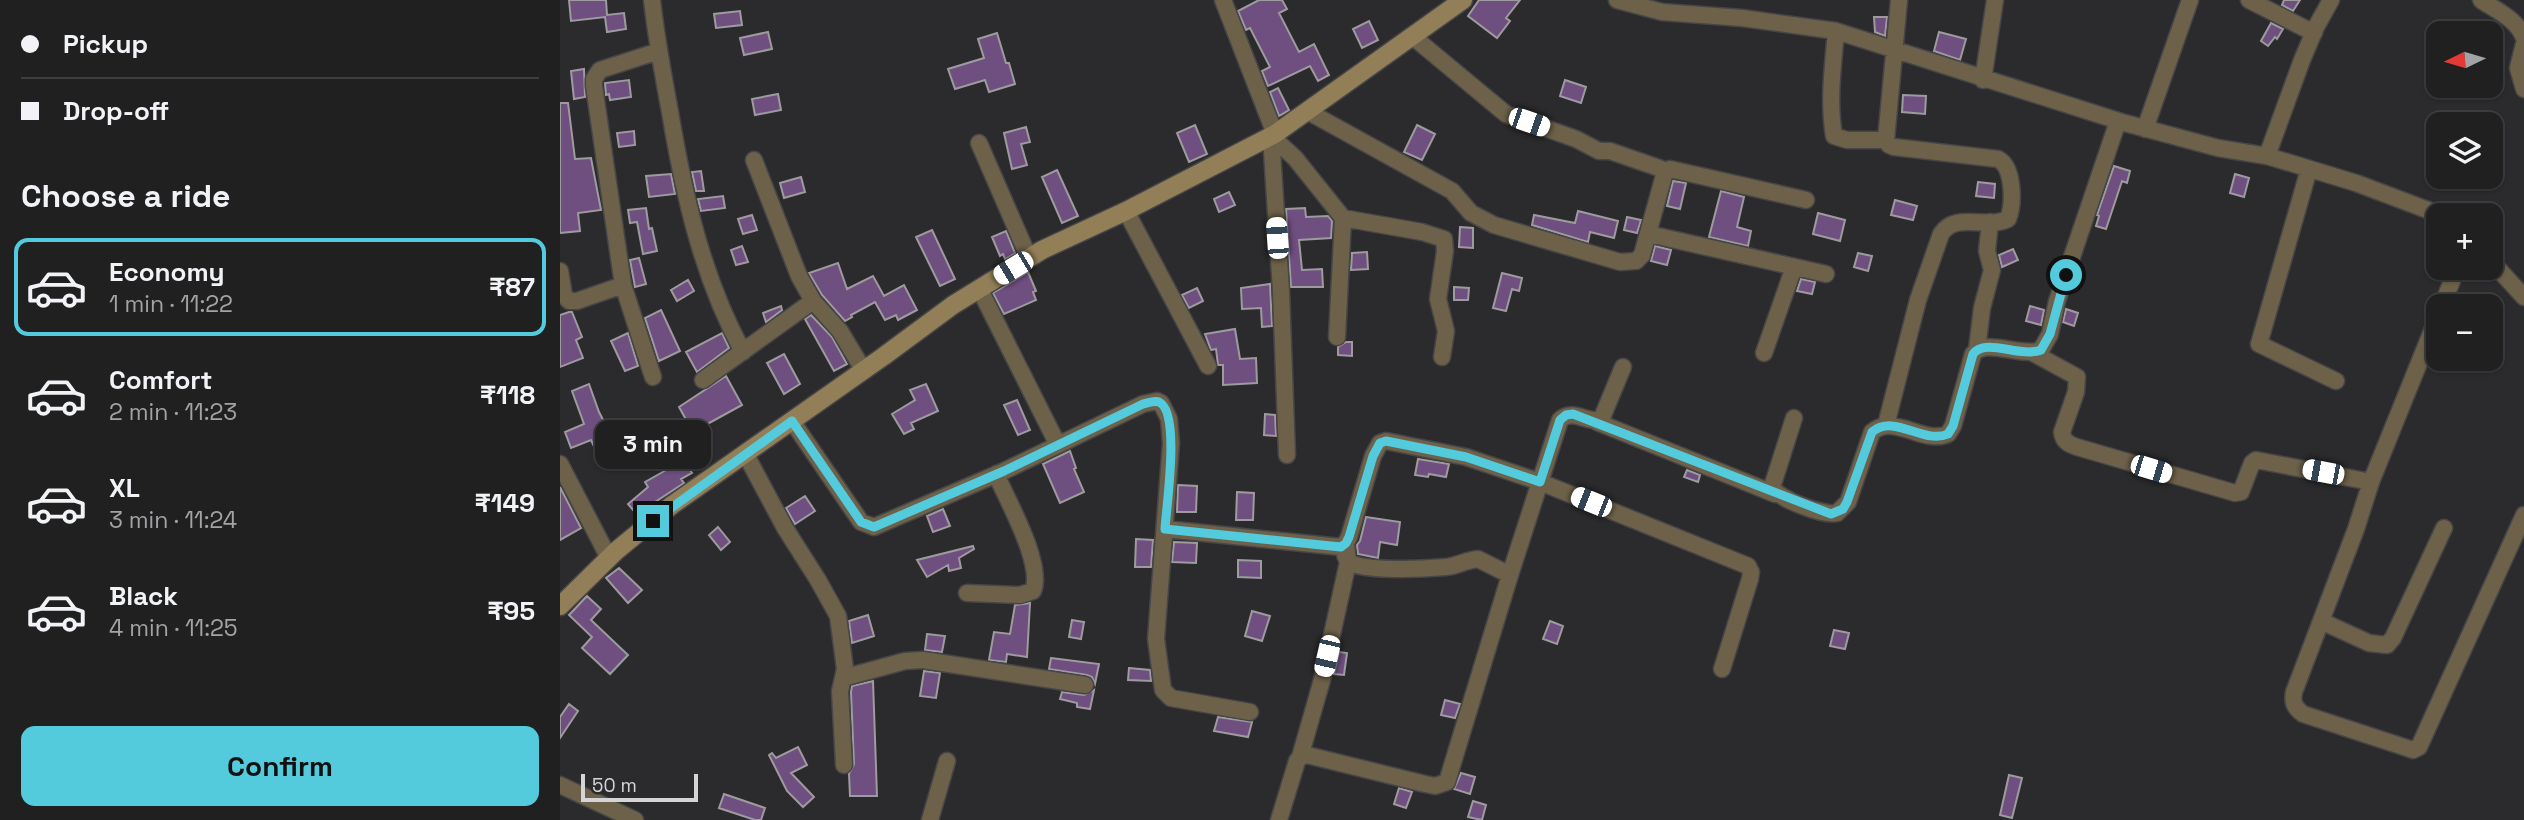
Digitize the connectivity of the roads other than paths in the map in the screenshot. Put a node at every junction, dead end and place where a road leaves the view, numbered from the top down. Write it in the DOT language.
graph roads {
  1 [pos="652,0"];
  2 [pos="1463,0"];
  3 [pos="1617,0"];
  4 [pos="1899,0"];
  5 [pos="1995,0"];
  6 [pos="2190,0"];
  7 [pos="2249,0"];
  8 [pos="2332,0"];
  9 [pos="2481,0"];
  10 [pos="1228,1"];
  11 [pos="1836,31"];
  12 [pos="2314,33"];
  13 [pos="1412,36"];
  14 [pos="2524,38"];
  15 [pos="2524,44"];
  16 [pos="1893,49"];
  17 [pos="659,51"];
  18 [pos="1983,80"];
  19 [pos="2524,89"];
  20 [pos="1307,111"];
  21 [pos="2118,121"];
  22 [pos="2145,129"];
  23 [pos="1273,135"];
  24 [pos="1886,140"];
  25 [pos="979,143"];
  26 [pos="2267,156"];
  27 [pos="754,160"];
  28 [pos="2309,169"];
  29 [pos="1665,172"];
  30 [pos="1806,200"];
  31 [pos="2426,209"];
  32 [pos="1126,211"];
  33 [pos="1343,218"];
  34 [pos="1990,222"];
  35 [pos="1649,234"];
  36 [pos="1029,258"];
  37 [pos="1794,267"];
  38 [pos="560,271"];
  39 [pos="1826,274"];
  40 [pos="2503,274"];
  41 [pos="623,285"];
  42 [pos="979,288"];
  43 [pos="2524,297"];
  44 [pos="813,301"];
  45 [pos="564,303"];
  46 [pos="1337,337"];
  47 [pos="2426,346"];
  48 [pos="1977,349"];
  49 [pos="743,352"];
  50 [pos="1764,353"];
  51 [pos="2033,353"];
  52 [pos="1442,357"];
  53 [pos="1208,366"];
  54 [pos="1623,367"];
  55 [pos="864,371"];
  56 [pos="653,377"];
  57 [pos="703,380"];
  58 [pos="2336,381"];
  59 [pos="1794,418"];
  60 [pos="792,421"];
  61 [pos="1597,422"];
  62 [pos="1886,425"];
  63 [pos="1058,445"];
  64 [pos="745,453"];
  65 [pos="1287,455"];
  66 [pos="560,464"];
  67 [pos="996,474"];
  68 [pos="1540,482"];
  69 [pos="2371,482"];
  70 [pos="1775,494"];
  71 [pos="2524,515"];
  72 [pos="2444,528"];
  73 [pos="1165,529"];
  74 [pos="1344,545"];
  75 [pos="609,558"];
  76 [pos="1348,562"];
  77 [pos="1510,575"];
  78 [pos="967,593"];
  79 [pos="560,606"];
  80 [pos="2321,621"];
  81 [pos="1722,669"];
  82 [pos="843,678"];
  83 [pos="1085,685"];
  84 [pos="1250,712"];
  85 [pos="1300,757"];
  86 [pos="947,761"];
  87 [pos="844,765"];
  88 [pos="560,785"];
  89 [pos="635,820"];
  90 [pos="930,820"];
  91 [pos="1279,820"];
  1 -- 17 [label="street"];
  2 -- 13 [label="street"];
  3 -- 11 [label="street"];
  4 -- 16 [label="street"];
  5 -- 18 [label="street"];
  6 -- 22 [label="street"];
  7 -- 12 [label="street"];
  8 -- 12 [label="street"];
  9 -- 14 [label="street"];
  10 -- 23 [label="street"];
  11 -- 16 [label="street"];
  11 -- 24 [label="street"];
  12 -- 26 [label="street"];
  13 -- 20 [label="street"];
  13 -- 29 [label="street"];
  15 -- 19 [label="street"];
  16 -- 18 [label="street"];
  16 -- 24 [label="street"];
  17 -- 41 [label="street"];
  17 -- 49 [label="street"];
  18 -- 21 [label="street"];
  20 -- 23 [label="street"];
  20 -- 35 [label="street"];
  21 -- 22 [label="street"];
  21 -- 51 [label="street"];
  22 -- 26 [label="street"];
  23 -- 32 [label="street"];
  23 -- 33 [label="street"];
  23 -- 65 [label="street"];
  24 -- 34 [label="street"];
  25 -- 36 [label="street"];
  26 -- 28 [label="street"];
  27 -- 44 [label="street"];
  28 -- 31 [label="street"];
  28 -- 58 [label="street"];
  29 -- 30 [label="street"];
  29 -- 35 [label="street"];
  32 -- 36 [label="street"];
  32 -- 53 [label="street"];
  33 -- 46 [label="street"];
  33 -- 52 [label="street"];
  34 -- 48 [label="street"];
  34 -- 62 [label="street"];
  35 -- 37 [label="street"];
  36 -- 42 [label="street"];
  37 -- 39 [label="street"];
  37 -- 50 [label="street"];
  38 -- 45 [label="street"];
  40 -- 43 [label="street"];
  41 -- 45 [label="street"];
  41 -- 56 [label="street"];
  42 -- 55 [label="street"];
  42 -- 63 [label="street"];
  44 -- 49 [label="street"];
  44 -- 55 [label="street"];
  47 -- 69 [label="street"];
  48 -- 51 [label="street"];
  48 -- 62 [label="street"];
  49 -- 57 [label="street"];
  51 -- 69 [label="street"];
  54 -- 61 [label="street"];
  55 -- 60 [label="street"];
  59 -- 70 [label="street"];
  60 -- 64 [label="street"];
  60 -- 67 [label="street"];
  61 -- 68 [label="street"];
  61 -- 70 [label="street"];
  62 -- 70 [label="street"];
  63 -- 67 [label="street"];
  63 -- 73 [label="street"];
  64 -- 75 [label="street"];
  64 -- 82 [label="street"];
  66 -- 75 [label="street"];
  67 -- 78 [label="street"];
  68 -- 74 [label="street"];
  68 -- 77 [label="street"];
  68 -- 81 [label="street"];
  69 -- 80 [label="street"];
  71 -- 80 [label="street"];
  72 -- 80 [label="street"];
  73 -- 74 [label="street"];
  73 -- 84 [label="street"];
  74 -- 76 [label="street"];
  75 -- 79 [label="street"];
  76 -- 77 [label="street"];
  76 -- 85 [label="street"];
  77 -- 85 [label="street"];
  82 -- 83 [label="street"];
  82 -- 87 [label="street"];
  85 -- 91 [label="street"];
  86 -- 90 [label="street"];
  88 -- 89 [label="street"];
}
